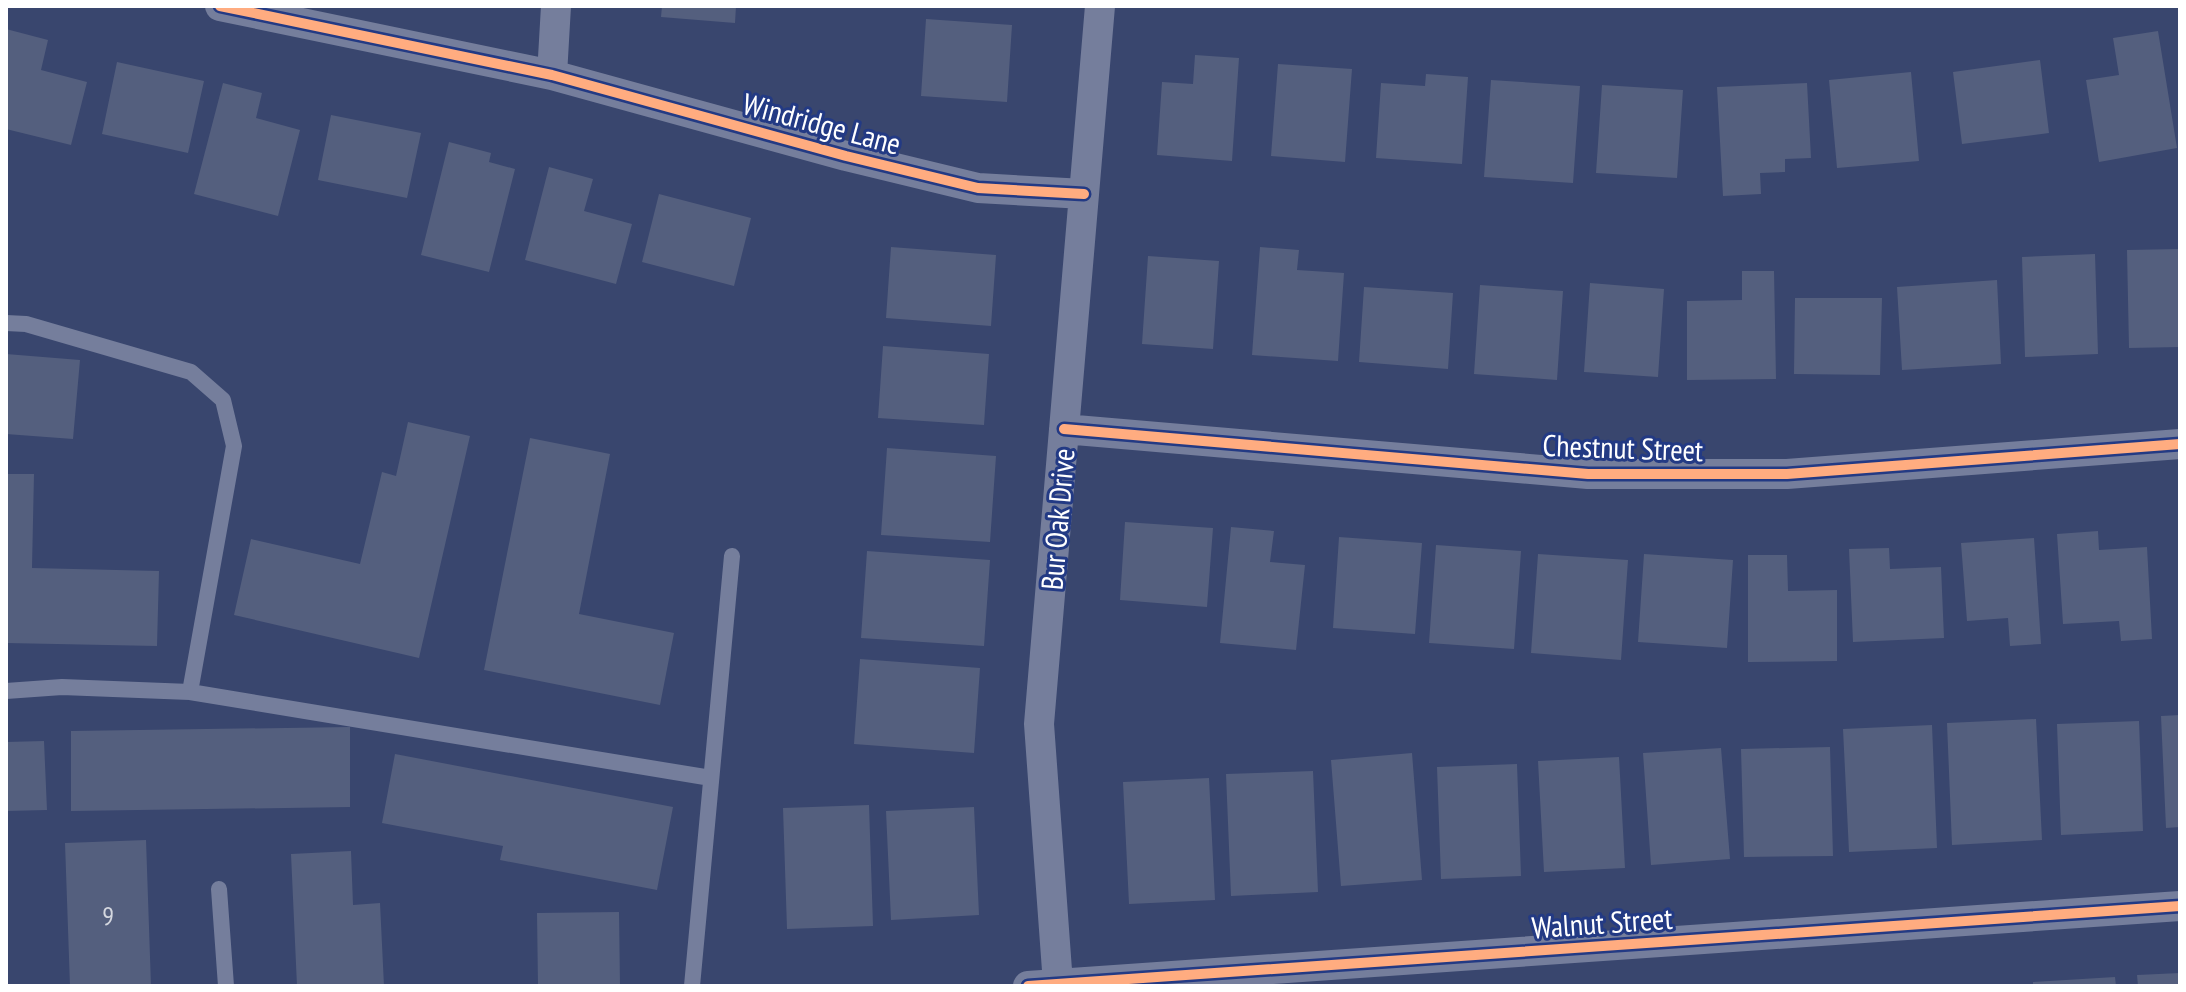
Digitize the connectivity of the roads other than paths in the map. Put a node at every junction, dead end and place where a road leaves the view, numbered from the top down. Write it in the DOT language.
graph roads {
  1 [pos="220,6"];
  2 [pos="556,6"];
  3 [pos="1100,6"];
  4 [pos="552,75"];
  5 [pos="1084,194"];
  6 [pos="6,323"];
  7 [pos="1064,429"];
  8 [pos="2180,444"];
  9 [pos="732,556"];
  10 [pos="6,691"];
  11 [pos="190,692"];
  12 [pos="711,778"];
  13 [pos="219,889"];
  14 [pos="2180,906"];
  15 [pos="1058,984"];
  16 [pos="226,986"];
  17 [pos="692,986"];
  18 [pos="1028,986"];
  1 -- 4 [label="street, Windridge Lane"];
  2 -- 4 [label="street"];
  3 -- 5 [label="street, Bur Oak Drive"];
  4 -- 5 [label="street, Windridge Lane"];
  5 -- 7 [label="street, Bur Oak Drive"];
  6 -- 11 [label="lane"];
  7 -- 8 [label="street, Chestnut Street"];
  7 -- 15 [label="street, Bur Oak Drive"];
  9 -- 12 [label="lane"];
  10 -- 11 [label="lane"];
  11 -- 12 [label="lane"];
  12 -- 17 [label="lane"];
  13 -- 16 [label="lane"];
  14 -- 15 [label="street, Walnut Street"];
  15 -- 18 [label="street, Walnut Street"];
}
